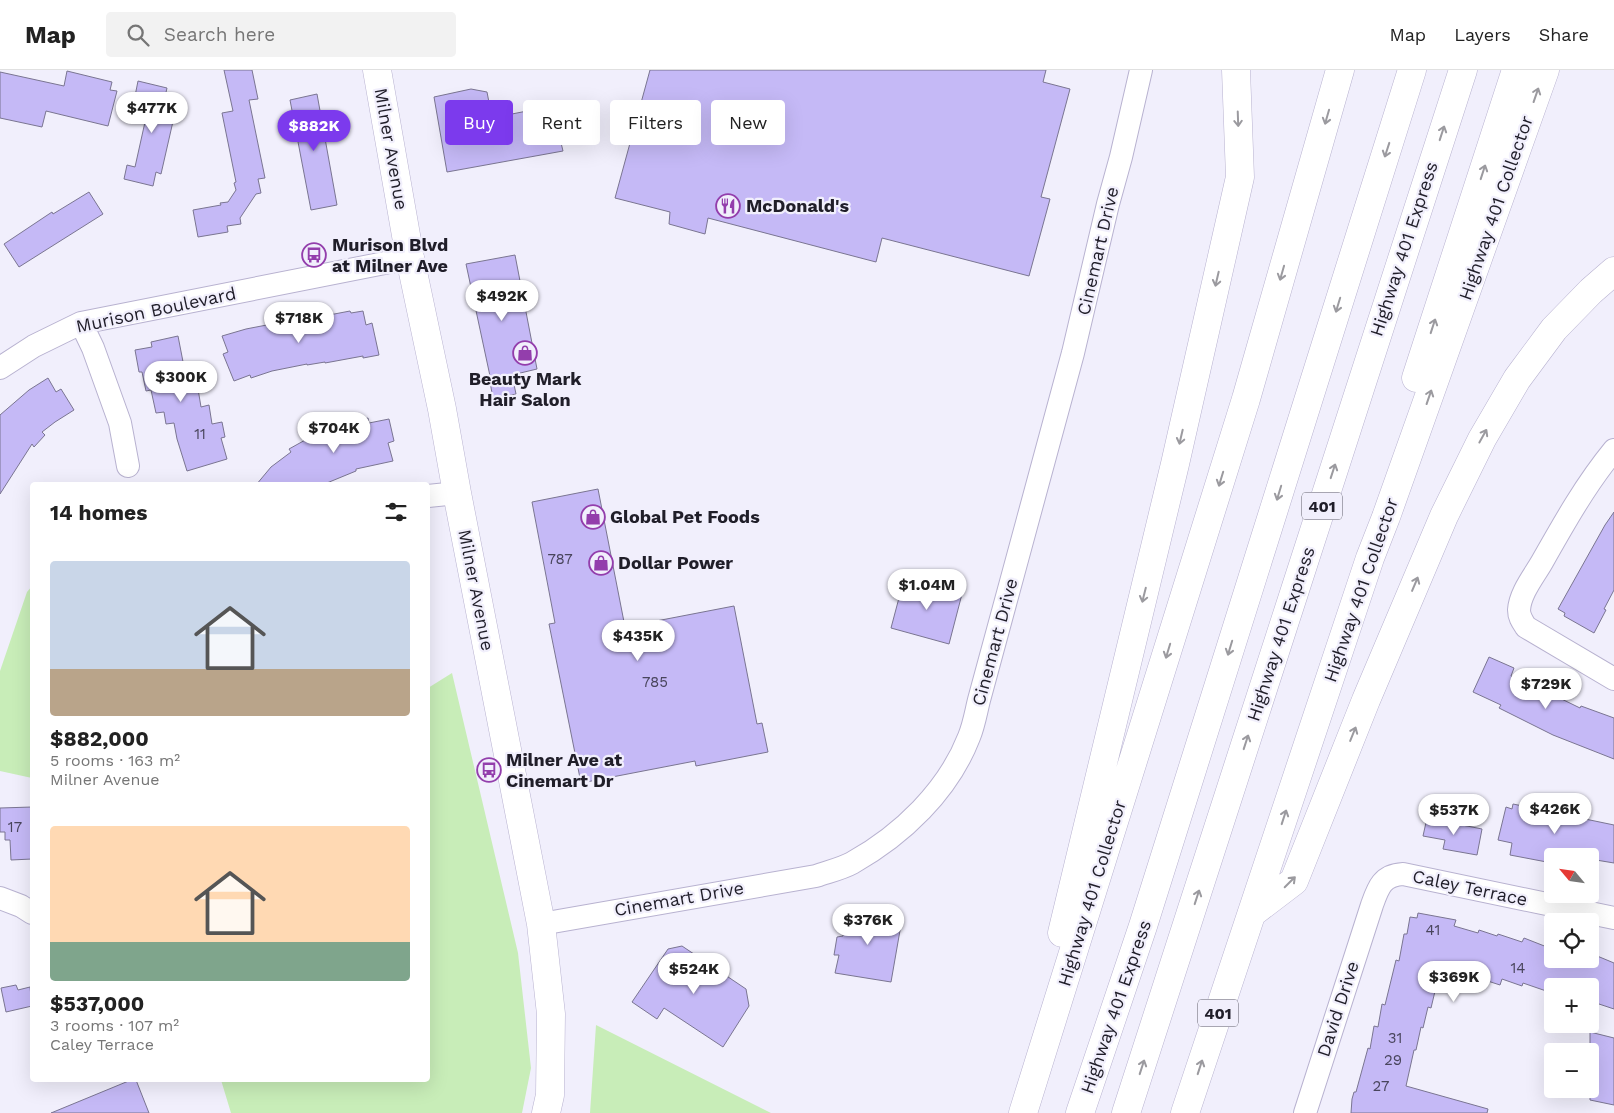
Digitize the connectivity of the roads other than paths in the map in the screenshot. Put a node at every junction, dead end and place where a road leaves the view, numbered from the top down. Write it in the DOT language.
graph roads {
  1 [pos="377,70"];
  2 [pos="1141,70"];
  3 [pos="1236,70"];
  4 [pos="1340,70"];
  5 [pos="1412,70"];
  6 [pos="1463,70"];
  7 [pos="1516,70"];
  8 [pos="1545,70"];
  9 [pos="410,258"];
  10 [pos="1614,271"];
  11 [pos="81,324"];
  12 [pos="0,368"];
  13 [pos="1614,450"];
  14 [pos="128,466"];
  15 [pos="457,493"];
  16 [pos="430,496"];
  17 [pos="1370,558"];
  18 [pos="1614,679"];
  19 [pos="0,898"];
  20 [pos="1372,905"];
  21 [pos="30,912"];
  22 [pos="1252,913"];
  23 [pos="1614,918"];
  24 [pos="541,924"];
  25 [pos="546,1113"];
  26 [pos="1018,1113"];
  27 [pos="1022,1113"];
  28 [pos="1080,1113"];
  29 [pos="1126,1113"];
  30 [pos="1185,1113"];
  31 [pos="1305,1113"];
  1 -- 9 [label="main road, Milner Avenue"];
  2 -- 24 [label="street, Cinemart Drive"];
  3 -- 26 [label="main road, one-way"];
  4 -- 27 [label="main road, Highway 401 Collector, one-way"];
  5 -- 28 [label="main road, Highway 401 Express / 401, one-way"];
  29 -- 6 [label="main road, Highway 401 Express / 401, one-way"];
  17 -- 7 [label="main road, one-way"];
  17 -- 8 [label="main road, Highway 401 Collector / 401, one-way"];
  9 -- 11 [label="street, Murison Boulevard"];
  9 -- 15 [label="main road, Milner Avenue"];
  22 -- 10 [label="main road, one-way"];
  11 -- 12 [label="street, Murison Boulevard"];
  11 -- 14 [label="street"];
  13 -- 18 [label="street"];
  15 -- 16 [label="street"];
  15 -- 24 [label="main road, Milner Avenue"];
  22 -- 17 [label="main road, Highway 401 Collector / 401, one-way"];
  19 -- 21 [label="street"];
  20 -- 23 [label="street, Caley Terrace"];
  20 -- 31 [label="street, David Drive"];
  30 -- 22 [label="main road, Highway 401 Collector / 401, one-way"];
  24 -- 25 [label="main road, Milner Avenue"];
}
